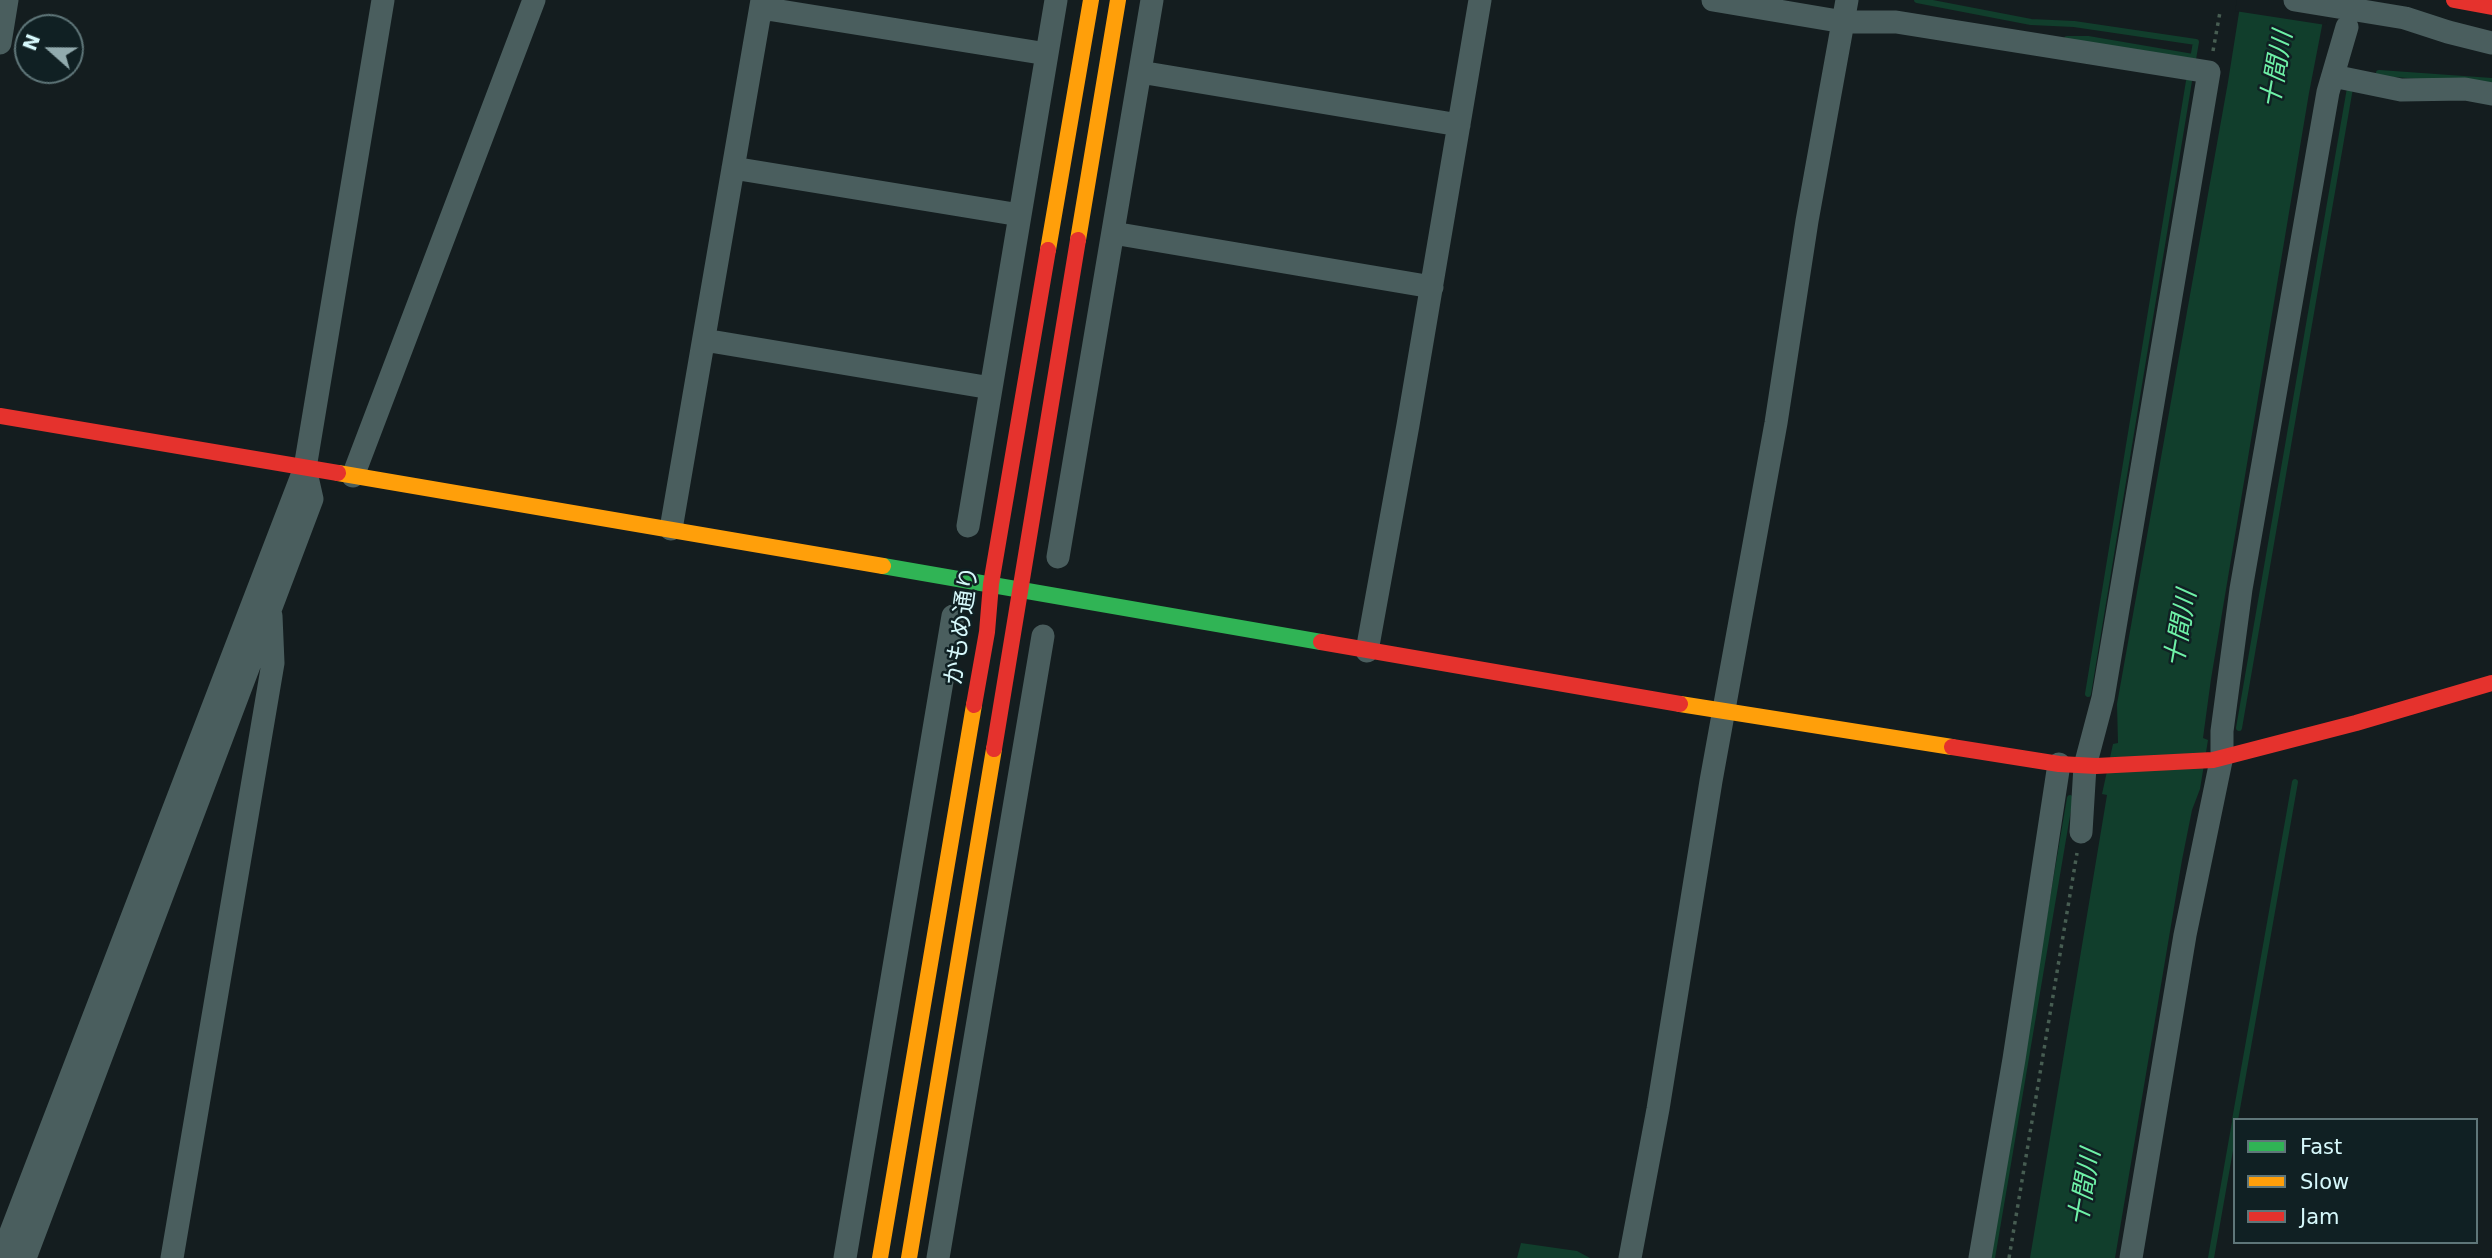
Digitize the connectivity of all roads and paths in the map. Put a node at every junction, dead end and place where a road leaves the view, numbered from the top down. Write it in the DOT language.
graph roads {
  1 [pos="7,0"];
  2 [pos="383,0"];
  3 [pos="534,0"];
  4 [pos="1056,0"];
  5 [pos="1091,0"];
  6 [pos="1118,0"];
  7 [pos="1152,0"];
  8 [pos="1480,0"];
  9 [pos="1713,0"];
  10 [pos="2295,0"];
  11 [pos="2454,0"];
  12 [pos="762,4"];
  13 [pos="2492,7"];
  14 [pos="1845,11"];
  15 [pos="2220,12"];
  16 [pos="2344,16"];
  17 [pos="0,43"];
  18 [pos="2492,43"];
  19 [pos="1046,54"];
  20 [pos="1140,72"];
  21 [pos="2209,72"];
  22 [pos="2333,76"];
  23 [pos="2492,94"];
  24 [pos="1459,125"];
  25 [pos="733,167"];
  26 [pos="1020,215"];
  27 [pos="1113,233"];
  28 [pos="1432,287"];
  29 [pos="1006,296"];
  30 [pos="1038,302"];
  31 [pos="1067,309"];
  32 [pos="1099,315"];
  33 [pos="704,340"];
  34 [pos="991,388"];
  35 [pos="0,416"];
  36 [pos="305,468"];
  37 [pos="353,476"];
  38 [pos="968,526"];
  39 [pos="671,529"];
  40 [pos="1058,557"];
  41 [pos="991,583"];
  42 [pos="1021,589"];
  43 [pos="270,606"];
  44 [pos="953,616"];
  45 [pos="1043,636"];
  46 [pos="1367,651"];
  47 [pos="2492,683"];
  48 [pos="1725,712"];
  49 [pos="2218,758"];
  50 [pos="2059,764"];
  51 [pos="2091,766"];
  52 [pos="2081,832"];
  53 [pos="1,1258"];
  54 [pos="25,1258"];
  55 [pos="172,1258"];
  56 [pos="845,1258"];
  57 [pos="880,1258"];
  58 [pos="909,1258"];
  59 [pos="938,1258"];
  60 [pos="1630,1258"];
  61 [pos="1980,1258"];
  62 [pos="2009,1258"];
  63 [pos="2131,1258"];
  1 -- 17 [label="street"];
  2 -- 36 [label="street"];
  3 -- 37 [label="street"];
  4 -- 19 [label="street"];
  5 -- 30 [label="main road, かもめ通り"];
  6 -- 31 [label="main road, かもめ通り"];
  7 -- 20 [label="street"];
  8 -- 24 [label="street"];
  9 -- 14 [label="street"];
  10 -- 16 [label="street"];
  11 -- 13 [label="main road"];
  12 -- 19 [label="street"];
  12 -- 25 [label="street"];
  14 -- 21 [label="street"];
  14 -- 48 [label="street"];
  15 -- 21 [label="path"];
  16 -- 18 [label="street"];
  16 -- 22 [label="street"];
  19 -- 26 [label="street"];
  20 -- 24 [label="street"];
  20 -- 27 [label="street"];
  21 -- 51 [label="street"];
  22 -- 23 [label="street"];
  22 -- 49 [label="street"];
  24 -- 28 [label="street"];
  25 -- 26 [label="street"];
  25 -- 33 [label="street"];
  26 -- 29 [label="street"];
  27 -- 28 [label="street"];
  27 -- 32 [label="street"];
  28 -- 46 [label="street"];
  29 -- 30 [label="street"];
  29 -- 34 [label="street"];
  30 -- 41 [label="main road, かもめ通り"];
  31 -- 32 [label="street"];
  31 -- 42 [label="main road, かもめ通り"];
  32 -- 40 [label="street"];
  33 -- 34 [label="street"];
  33 -- 39 [label="street"];
  34 -- 38 [label="street"];
  35 -- 36 [label="main road"];
  36 -- 37 [label="main road"];
  36 -- 43 [label="street"];
  36 -- 53 [label="street"];
  37 -- 39 [label="main road"];
  39 -- 41 [label="main road"];
  41 -- 42 [label="main road"];
  41 -- 57 [label="main road, かもめ通り"];
  42 -- 46 [label="main road"];
  42 -- 58 [label="main road, かもめ通り"];
  43 -- 54 [label="street"];
  43 -- 55 [label="street"];
  44 -- 56 [label="street"];
  45 -- 59 [label="street"];
  46 -- 48 [label="main road"];
  47 -- 49 [label="main road"];
  48 -- 50 [label="main road"];
  48 -- 60 [label="street"];
  49 -- 51 [label="main road"];
  49 -- 63 [label="street"];
  50 -- 51 [label="main road"];
  50 -- 61 [label="street"];
  51 -- 52 [label="street"];
  52 -- 62 [label="path"];
}
